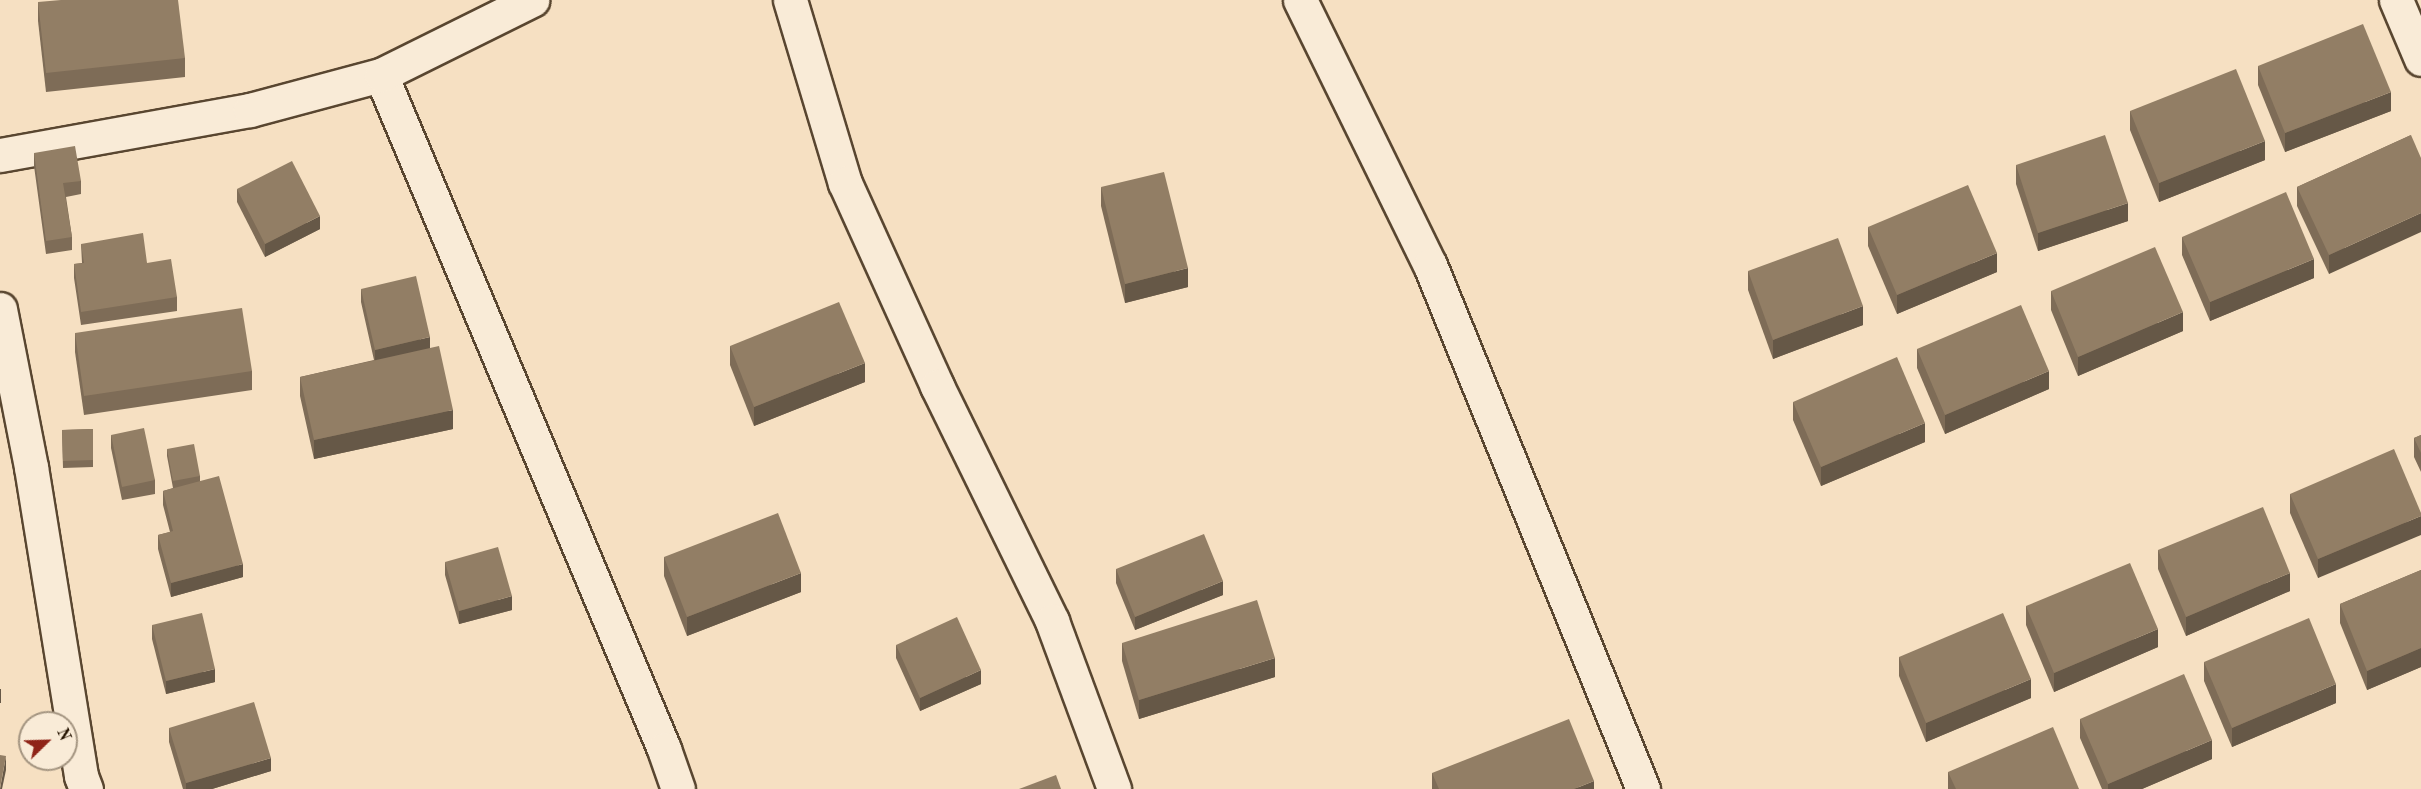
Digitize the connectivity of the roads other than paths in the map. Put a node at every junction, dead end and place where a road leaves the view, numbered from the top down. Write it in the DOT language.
graph roads {
  1 [pos="532,0"];
  2 [pos="790,0"];
  3 [pos="1300,0"];
  4 [pos="2396,0"];
  5 [pos="2421,59"];
  6 [pos="381,75"];
  7 [pos="0,155"];
  8 [pos="0,309"];
  9 [pos="86,789"];
  10 [pos="678,789"];
  11 [pos="1114,789"];
  12 [pos="1643,789"];
  1 -- 6 [label="street"];
  2 -- 11 [label="street"];
  3 -- 12 [label="street"];
  4 -- 5 [label="street"];
  6 -- 7 [label="street"];
  6 -- 10 [label="street"];
  8 -- 9 [label="street"];
}
